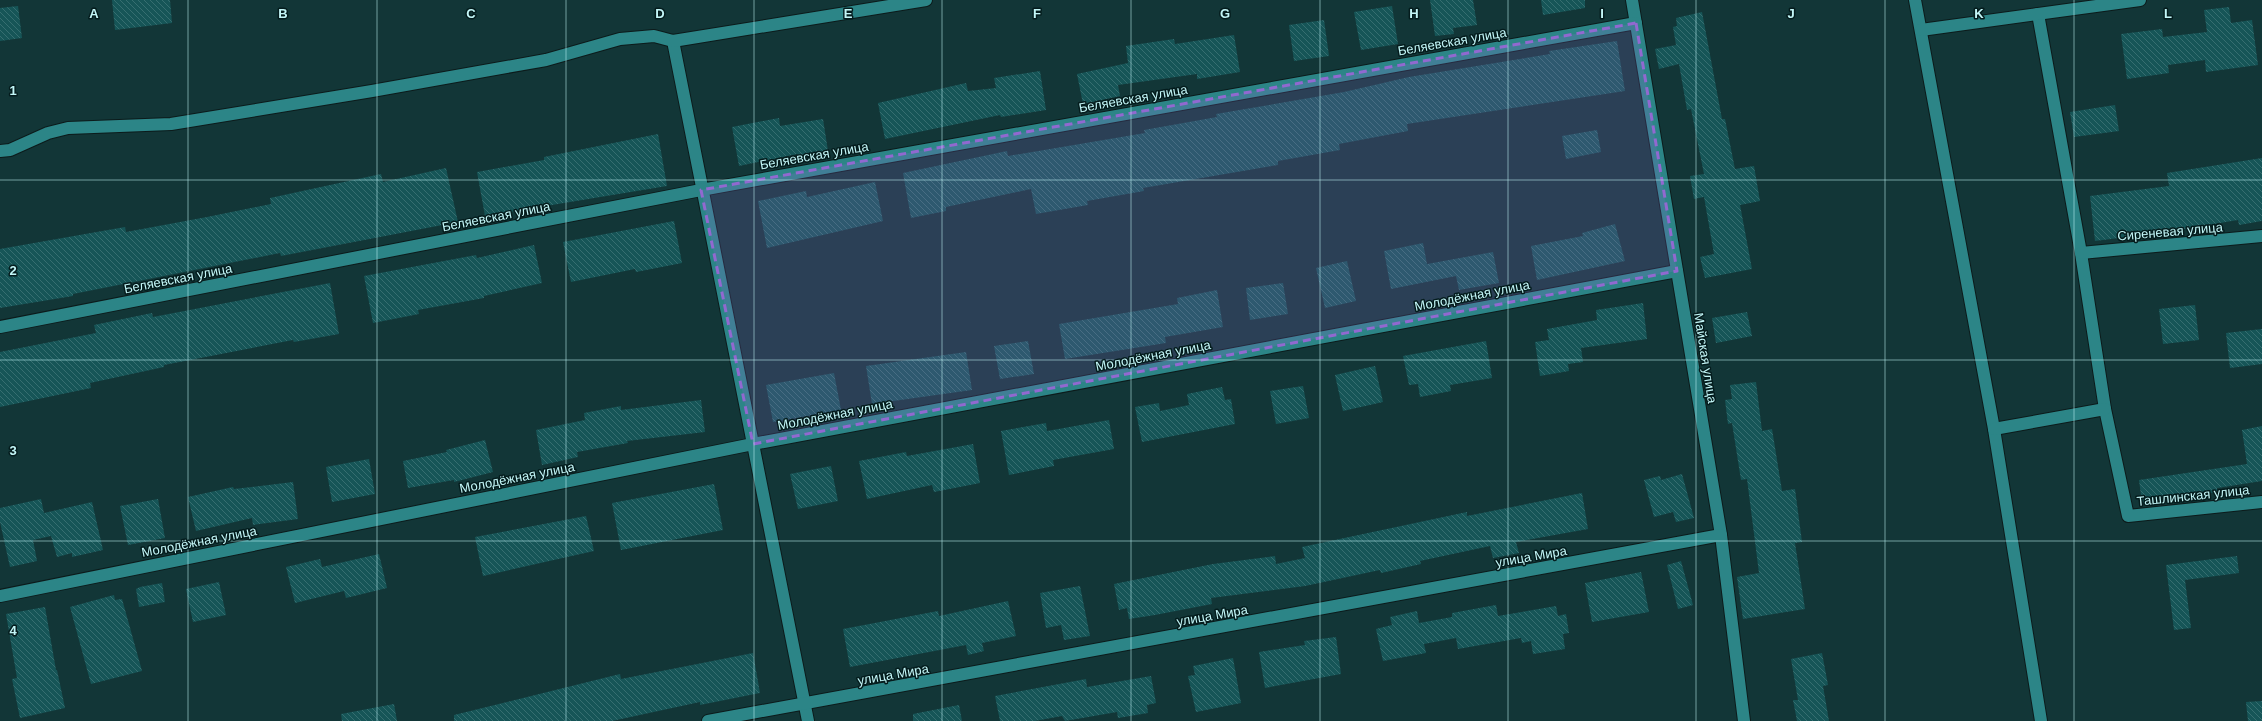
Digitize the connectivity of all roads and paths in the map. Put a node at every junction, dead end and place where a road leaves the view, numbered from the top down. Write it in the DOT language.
graph roads {
  1 [pos="926,0"];
  2 [pos="1632,0"];
  3 [pos="1915,0"];
  4 [pos="2140,0"];
  5 [pos="2038,14"];
  6 [pos="1636,23"];
  7 [pos="1921,30"];
  8 [pos="673,41"];
  9 [pos="0,151"];
  10 [pos="701,190"];
  11 [pos="2262,236"];
  12 [pos="2082,253"];
  13 [pos="1677,271"];
  14 [pos="0,327"];
  15 [pos="2105,409"];
  16 [pos="1994,429"];
  17 [pos="753,444"];
  18 [pos="2262,502"];
  19 [pos="1721,535"];
  20 [pos="0,596"];
  21 [pos="804,704"];
  22 [pos="708,721"];
  23 [pos="808,721"];
  24 [pos="1744,721"];
  25 [pos="2041,721"];
  1 -- 8 [label="street"];
  2 -- 6 [label="street, Майская улица"];
  3 -- 7 [label="street"];
  4 -- 5 [label="street"];
  5 -- 7 [label="street"];
  5 -- 12 [label="street"];
  6 -- 10 [label="street, Беляевская улица"];
  6 -- 13 [label="street, Майская улица"];
  7 -- 16 [label="street"];
  8 -- 9 [label="street"];
  8 -- 10 [label="street"];
  10 -- 14 [label="street, Беляевская улица"];
  10 -- 17 [label="street"];
  11 -- 12 [label="street, Сиреневая улица"];
  12 -- 15 [label="street"];
  13 -- 17 [label="street, Молодёжная улица"];
  13 -- 19 [label="street, Майская улица"];
  15 -- 16 [label="street"];
  15 -- 18 [label="street, Ташлинская улица"];
  16 -- 25 [label="street"];
  17 -- 20 [label="street, Молодёжная улица"];
  17 -- 21 [label="street"];
  19 -- 21 [label="street, улица Мира"];
  19 -- 24 [label="street, Майская улица"];
  21 -- 22 [label="street, улица Мира"];
  21 -- 23 [label="street"];
}
